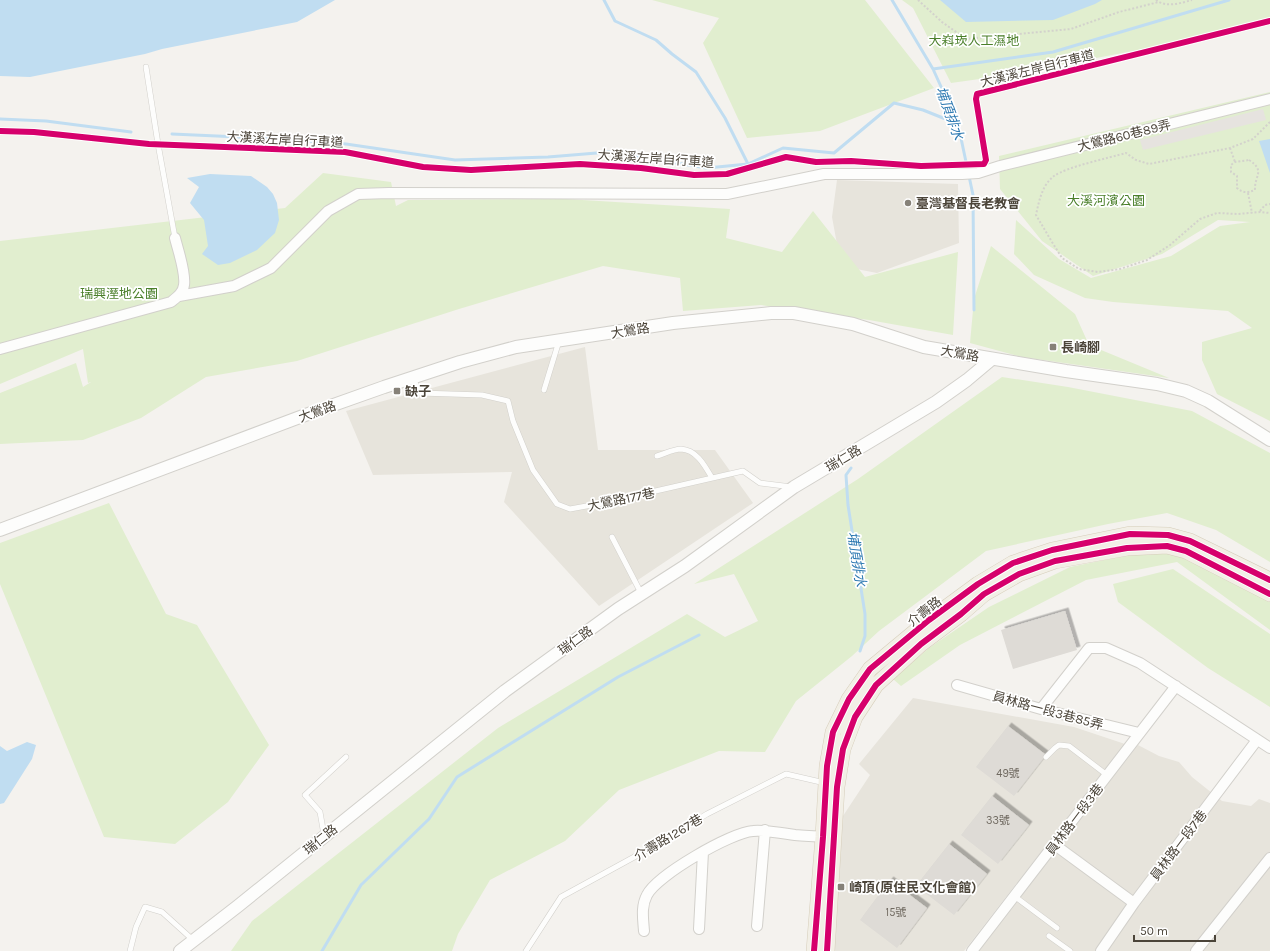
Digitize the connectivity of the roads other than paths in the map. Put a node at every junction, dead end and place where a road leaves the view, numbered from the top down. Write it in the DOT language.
graph roads {
  1 [pos="146,66"];
  2 [pos="1270,99"];
  3 [pos="175,238"];
  4 [pos="179,296"];
  5 [pos="560,340"];
  6 [pos="0,349"];
  7 [pos="992,359"];
  8 [pos="413,378"];
  9 [pos="544,390"];
  10 [pos="1270,440"];
  11 [pos="657,456"];
  12 [pos="712,478"];
  13 [pos="794,487"];
  14 [pos="0,530"];
  15 [pos="612,537"];
  16 [pos="1270,580"];
  17 [pos="642,594"];
  18 [pos="1270,594"];
  19 [pos="958,685"];
  20 [pos="1176,686"];
  21 [pos="1041,709"];
  22 [pos="1139,733"];
  23 [pos="1257,740"];
  24 [pos="1270,748"];
  25 [pos="346,757"];
  26 [pos="1046,757"];
  27 [pos="1107,775"];
  28 [pos="831,785"];
  29 [pos="765,830"];
  30 [pos="324,836"];
  31 [pos="823,837"];
  32 [pos="1055,844"];
  33 [pos="703,852"];
  34 [pos="1270,858"];
  35 [pos="1014,896"];
  36 [pos="1134,903"];
  37 [pos="757,926"];
  38 [pos="1057,928"];
  39 [pos="699,929"];
  40 [pos="644,930"];
  41 [pos="1049,936"];
  42 [pos="194,941"];
  43 [pos="130,951"];
  44 [pos="180,951"];
  45 [pos="526,951"];
  46 [pos="814,951"];
  47 [pos="826,951"];
  48 [pos="972,951"];
  49 [pos="1070,951"];
  50 [pos="1101,951"];
  51 [pos="1196,951"];
  1 -- 3 [label="lane"];
  2 -- 4 [label="street, 大鶯路60巷89弄"];
  3 -- 4 [label="street"];
  4 -- 6 [label="street, 大鶯路60巷89弄"];
  5 -- 7 [label="street, 大鶯路"];
  5 -- 8 [label="street, 大鶯路"];
  5 -- 9 [label="lane"];
  7 -- 10 [label="street, 大鶯路"];
  7 -- 13 [label="street, 瑞仁路"];
  8 -- 12 [label="lane, 大鶯路177巷"];
  8 -- 14 [label="street, 大鶯路"];
  11 -- 12 [label="lane"];
  12 -- 13 [label="lane, 大鶯路177巷"];
  13 -- 17 [label="street, 瑞仁路"];
  15 -- 17 [label="lane"];
  16 -- 28 [label="main road, 介壽路"];
  17 -- 30 [label="street, 瑞仁路"];
  18 -- 28 [label="main road, 介壽路"];
  19 -- 21 [label="street, 員林路一段3巷85弄"];
  20 -- 21 [label="street"];
  20 -- 22 [label="street, 員林路一段3巷"];
  20 -- 23 [label="street"];
  21 -- 22 [label="street, 員林路一段3巷85弄"];
  22 -- 27 [label="street, 員林路一段3巷"];
  23 -- 24 [label="street"];
  23 -- 36 [label="street, 員林路一段7巷"];
  25 -- 30 [label="lane"];
  26 -- 27 [label="lane"];
  27 -- 32 [label="street, 員林路一段3巷"];
  28 -- 31 [label="main road, 介壽路"];
  28 -- 45 [label="lane, 介壽路1267巷"];
  28 -- 47 [label="main road, 介壽路"];
  29 -- 31 [label="street"];
  29 -- 33 [label="street"];
  29 -- 37 [label="street"];
  30 -- 42 [label="street, 瑞仁路"];
  31 -- 46 [label="main road, 介壽路"];
  32 -- 35 [label="street, 員林路一段3巷"];
  32 -- 36 [label="street"];
  33 -- 39 [label="street"];
  33 -- 40 [label="street"];
  34 -- 51 [label="street"];
  35 -- 38 [label="lane"];
  35 -- 48 [label="street, 員林路一段3巷"];
  36 -- 50 [label="street, 員林路一段7巷"];
  41 -- 49 [label="lane"];
  42 -- 43 [label="lane"];
  42 -- 44 [label="street, 瑞仁路"];
}
